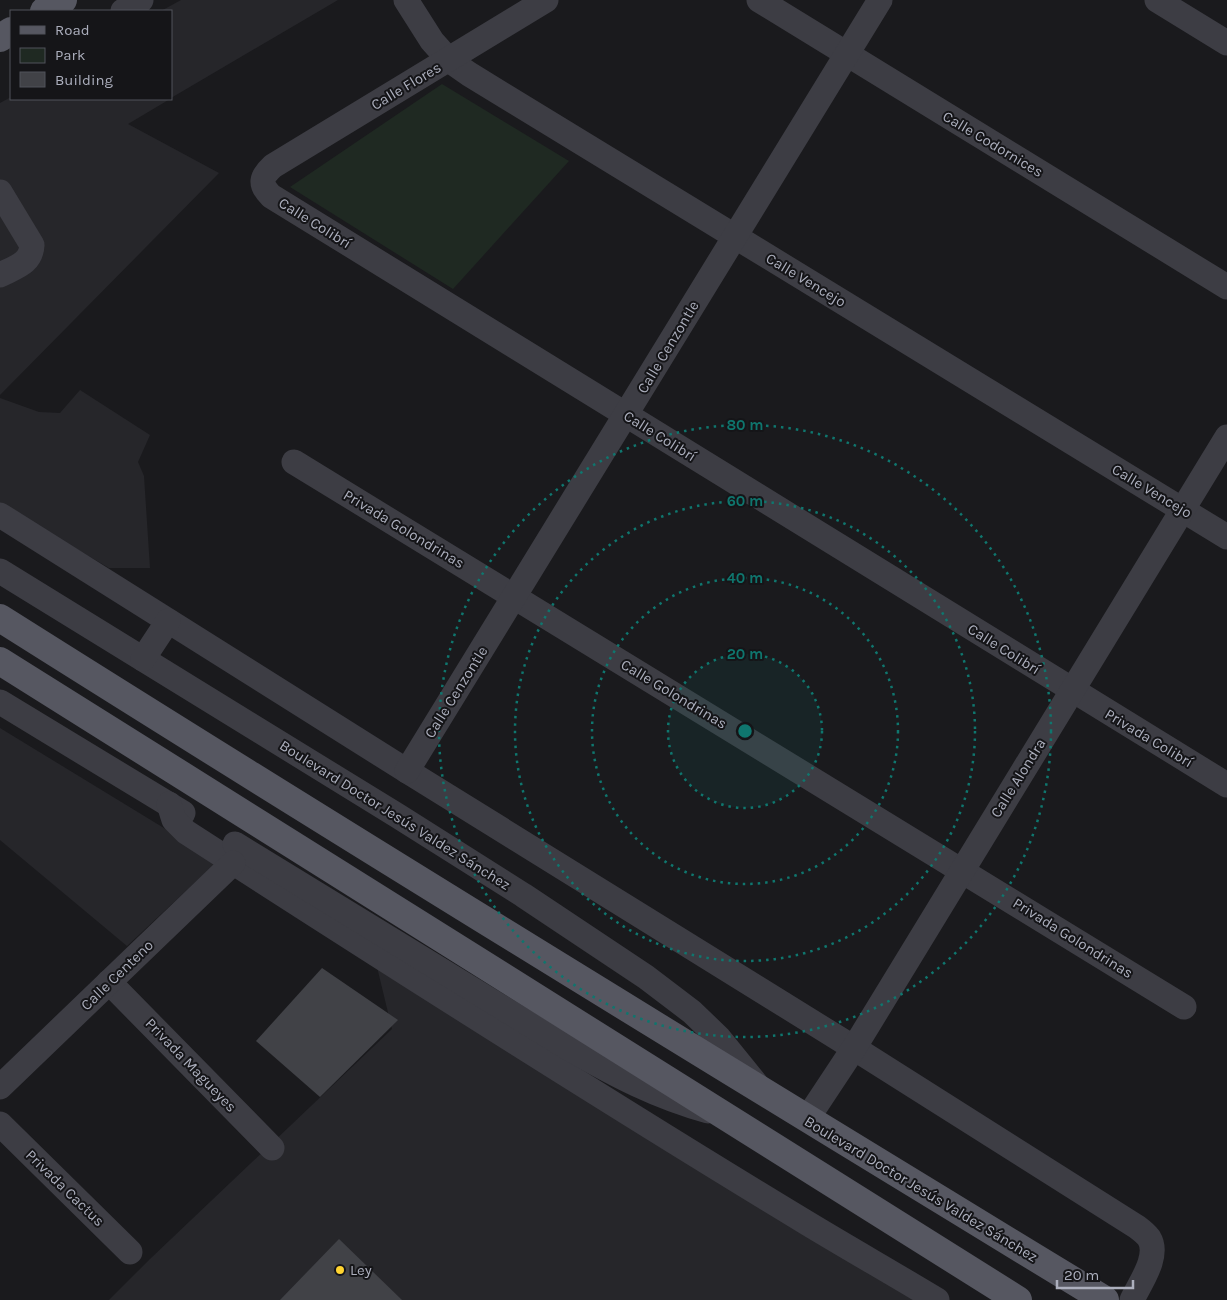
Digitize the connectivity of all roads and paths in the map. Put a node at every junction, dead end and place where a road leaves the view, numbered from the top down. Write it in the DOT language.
graph roads {
  1 [pos="63,0"];
  2 [pos="141,0"];
  3 [pos="406,0"];
  4 [pos="546,0"];
  5 [pos="759,0"];
  6 [pos="880,0"];
  7 [pos="1157,0"];
  8 [pos="46,10"];
  9 [pos="125,10"];
  10 [pos="1227,43"];
  11 [pos="847,55"];
  12 [pos="449,60"];
  13 [pos="266,173"];
  14 [pos="0,192"];
  15 [pos="736,237"];
  16 [pos="0,275"];
  17 [pos="1227,287"];
  18 [pos="626,416"];
  19 [pos="1227,437"];
  20 [pos="294,462"];
  21 [pos="1182,510"];
  22 [pos="0,515"];
  23 [pos="1227,537"];
  24 [pos="0,571"];
  25 [pos="515,596"];
  26 [pos="0,618"];
  27 [pos="168,621"];
  28 [pos="143,659"];
  29 [pos="0,661"];
  30 [pos="1072,691"];
  31 [pos="0,702"];
  32 [pos="408,771"];
  33 [pos="1227,785"];
  34 [pos="169,804"];
  35 [pos="233,863"];
  36 [pos="962,869"];
  37 [pos="109,982"];
  38 [pos="1184,1007"];
  39 [pos="854,1048"];
  40 [pos="0,1086"];
  41 [pos="764,1093"];
  42 [pos="720,1114"];
  43 [pos="807,1119"];
  44 [pos="0,1124"];
  45 [pos="272,1148"];
  46 [pos="130,1252"];
  47 [pos="937,1300"];
  48 [pos="1018,1300"];
  49 [pos="1105,1300"];
  50 [pos="1132,1300"];
  1 -- 8 [label="main road"];
  2 -- 9 [label="street"];
  3 -- 12 [label="street, Calle Vencejo"];
  4 -- 12 [label="street, Calle Flores"];
  5 -- 11 [label="street, Calle Codornices"];
  6 -- 11 [label="street, Calle Cenzontle"];
  7 -- 10 [label="street"];
  11 -- 15 [label="street, Calle Cenzontle"];
  11 -- 17 [label="street, Calle Codornices"];
  12 -- 13 [label="street, Calle Flores"];
  12 -- 15 [label="street, Calle Vencejo"];
  13 -- 18 [label="street, Calle Colibrí"];
  14 -- 16 [label="street"];
  15 -- 18 [label="street, Calle Cenzontle"];
  15 -- 21 [label="street, Calle Vencejo"];
  18 -- 25 [label="street, Calle Cenzontle"];
  18 -- 30 [label="street, Calle Colibrí"];
  19 -- 21 [label="street, Calle Alondra"];
  20 -- 25 [label="street, Privada Golondrinas"];
  21 -- 23 [label="street, Calle Vencejo"];
  21 -- 30 [label="street, Calle Alondra"];
  22 -- 27 [label="street"];
  24 -- 28 [label="street, Boulevard Doctor Jesús Valdez Sánchez"];
  25 -- 32 [label="street, Calle Cenzontle"];
  25 -- 36 [label="street, Calle Golondrinas"];
  26 -- 41 [label="main road, Boulevard Doctor Jesús Valdez Sánchez"];
  27 -- 28 [label="street"];
  27 -- 32 [label="street"];
  28 -- 41 [label="street, Boulevard Doctor Jesús Valdez Sánchez"];
  29 -- 42 [label="main road"];
  30 -- 33 [label="street, Privada Colibrí"];
  30 -- 36 [label="street, Calle Alondra"];
  31 -- 34 [label="street"];
  32 -- 39 [label="street"];
  34 -- 35 [label="street"];
  34 -- 42 [label="street"];
  35 -- 37 [label="street, Calle Centeno"];
  35 -- 47 [label="street"];
  36 -- 38 [label="street, Privada Golondrinas"];
  36 -- 39 [label="street, Calle Alondra"];
  37 -- 40 [label="street, Calle Centeno"];
  37 -- 45 [label="street, Privada Magueyes"];
  39 -- 43 [label="street, Calle Alondra"];
  39 -- 50 [label="street"];
  41 -- 43 [label="main road, Boulevard Doctor Jesús Valdez Sánchez"];
  42 -- 48 [label="main road"];
  43 -- 49 [label="main road, Boulevard Doctor Jesús Valdez Sánchez"];
  44 -- 46 [label="street, Privada Cactus"];
}
